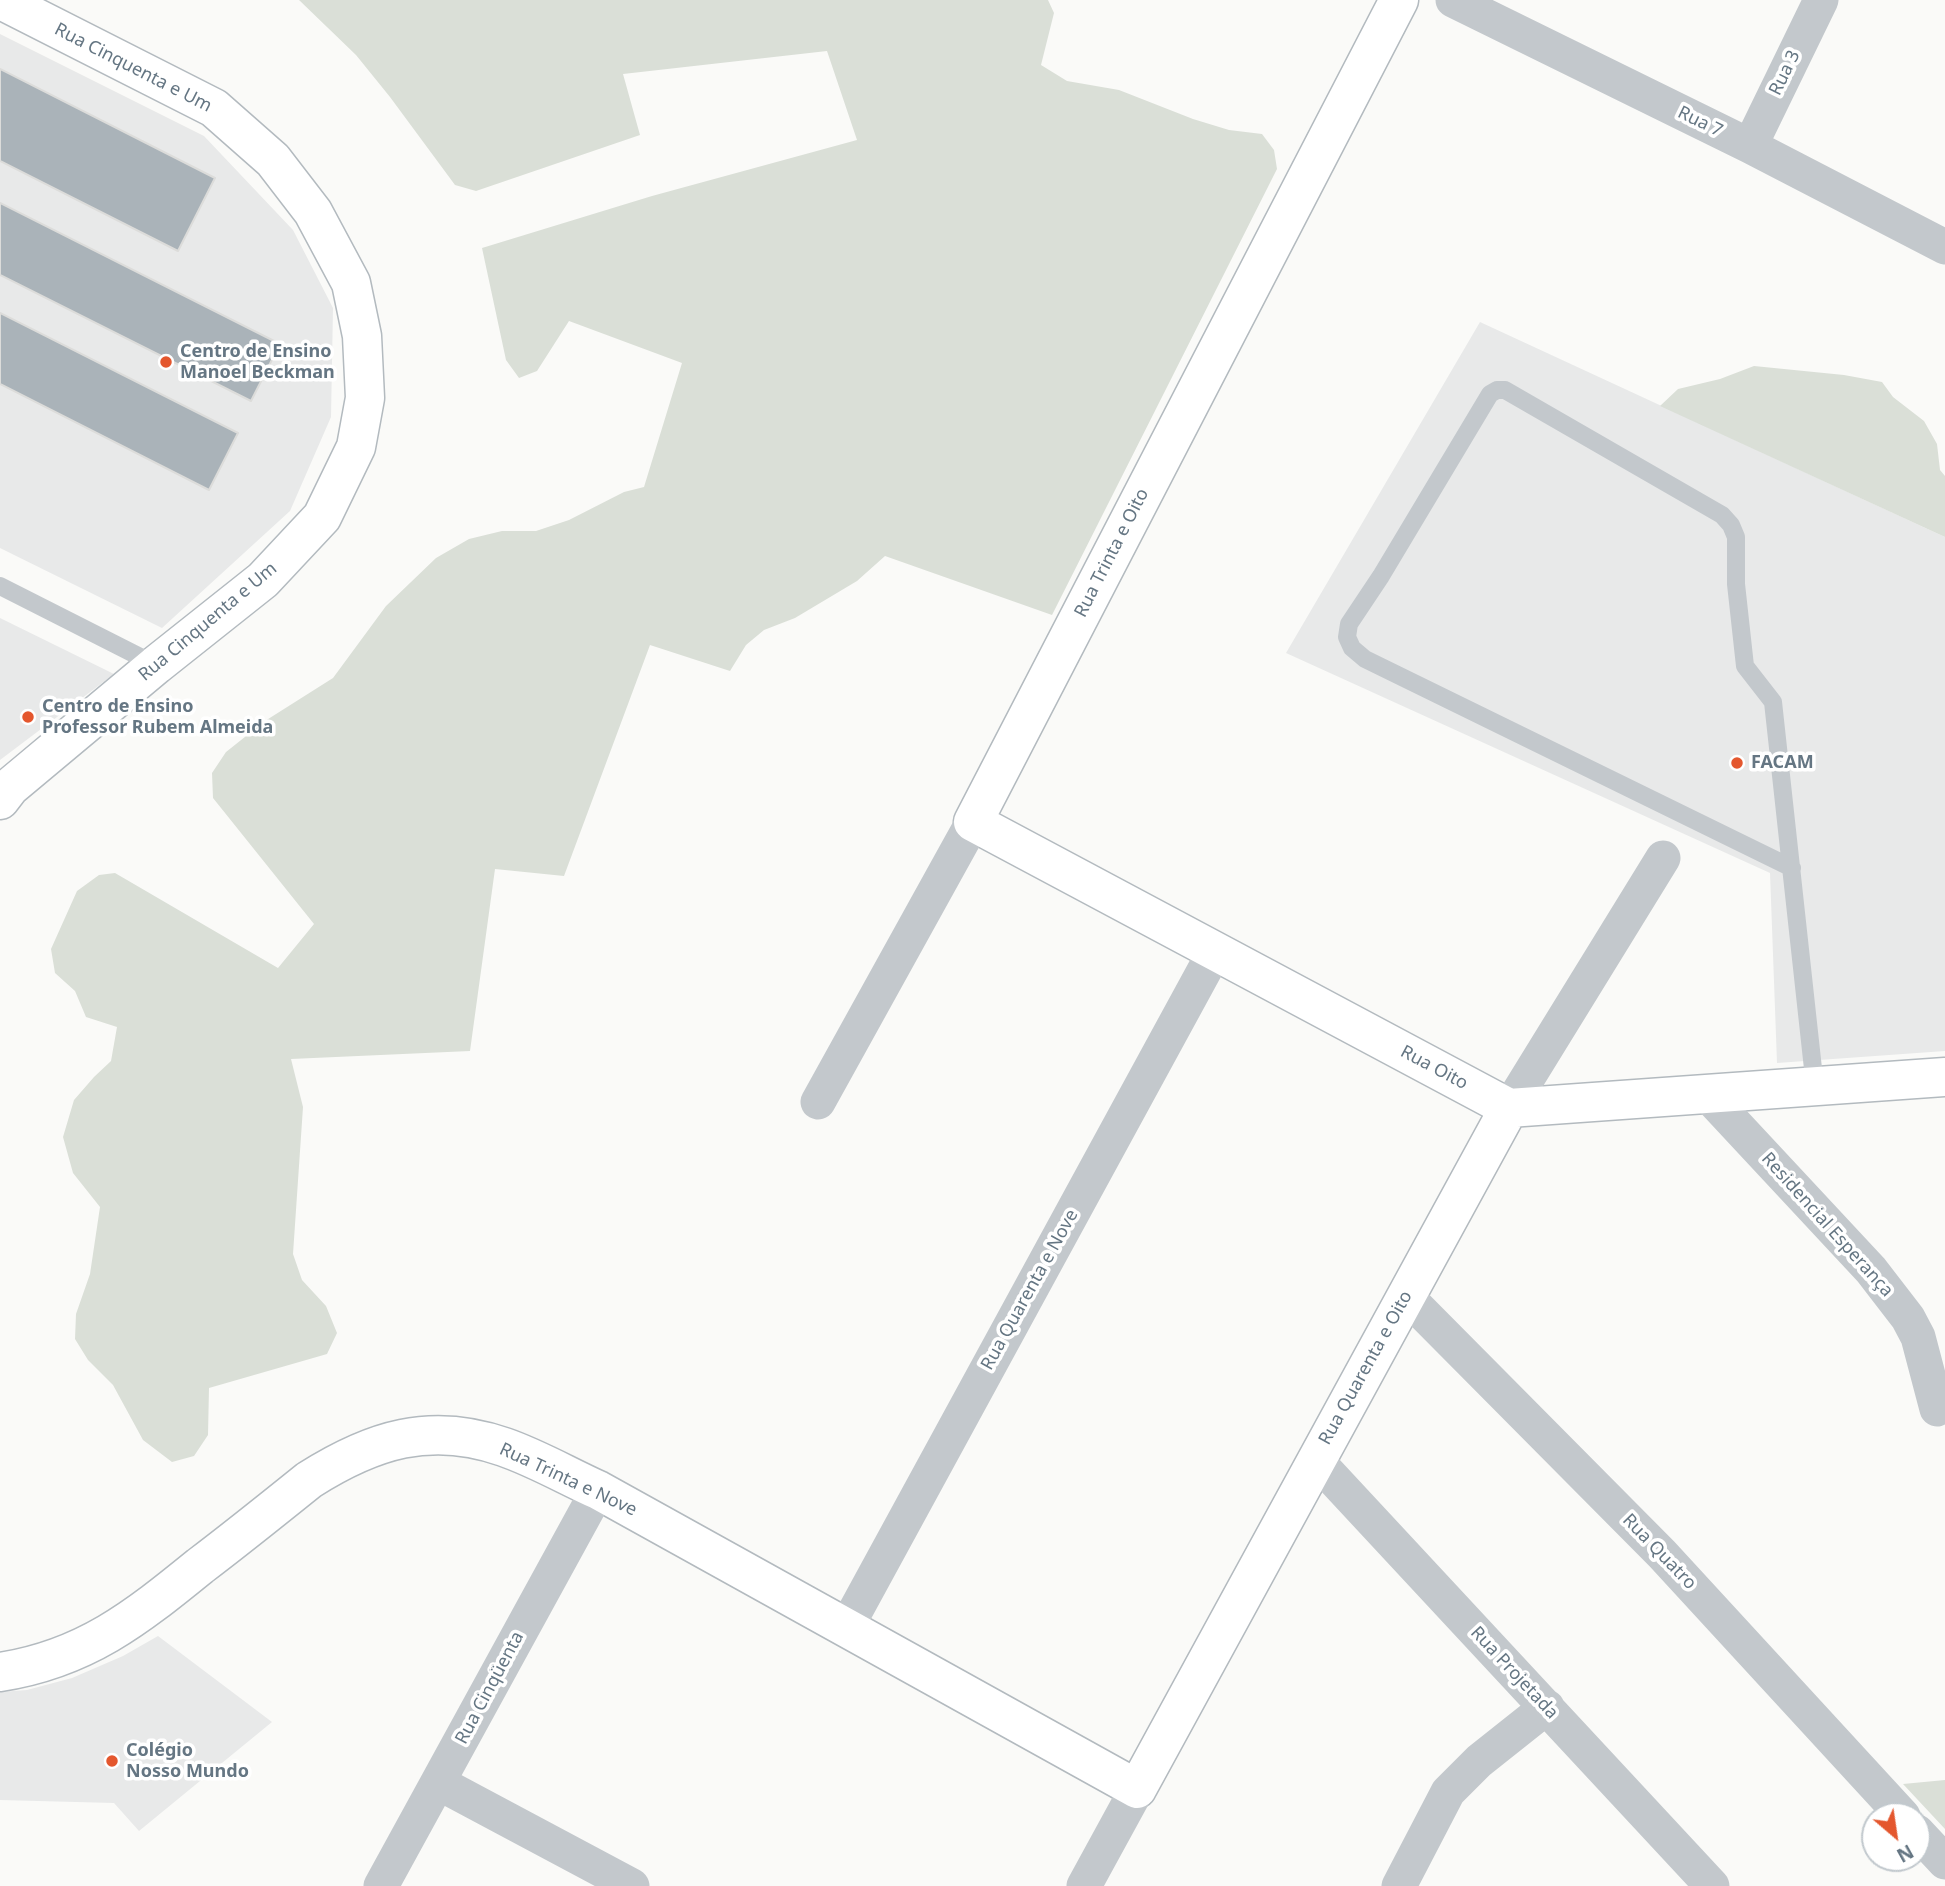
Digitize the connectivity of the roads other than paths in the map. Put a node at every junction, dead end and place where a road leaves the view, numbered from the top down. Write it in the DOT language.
graph roads {
  1 [pos="2,0"];
  2 [pos="1399,0"];
  3 [pos="1453,0"];
  4 [pos="1821,0"];
  5 [pos="1749,146"];
  6 [pos="1945,247"];
  7 [pos="0,586"];
  8 [pos="156,665"];
  9 [pos="0,800"];
  10 [pos="973,822"];
  11 [pos="1663,858"];
  12 [pos="1792,868"];
  13 [pos="1215,951"];
  14 [pos="1945,1077"];
  15 [pos="1815,1087"];
  16 [pos="1707,1094"];
  17 [pos="818,1102"];
  18 [pos="1509,1108"];
  19 [pos="1406,1296"];
  20 [pos="1937,1409"];
  21 [pos="1316,1460"];
  22 [pos="598,1490"];
  23 [pos="846,1628"];
  24 [pos="0,1672"];
  25 [pos="1547,1707"];
  26 [pos="439,1783"];
  27 [pos="1137,1789"];
  28 [pos="1890,1802"];
  29 [pos="1931,1847"];
  30 [pos="1945,1862"];
  31 [pos="381,1886"];
  32 [pos="632,1886"];
  33 [pos="1084,1886"];
  34 [pos="1399,1886"];
  35 [pos="1712,1886"];
  1 -- 8 [label="street, Rua Cinquenta e Um"];
  2 -- 10 [label="street, Rua Trinta e Oito"];
  3 -- 5 [label="street, Rua 7"];
  4 -- 5 [label="street, Rua 3"];
  5 -- 6 [label="street, Rua 7"];
  7 -- 8 [label="lane"];
  8 -- 9 [label="street, Rua Cinquenta e Um"];
  10 -- 13 [label="street, Rua Oito"];
  10 -- 17 [label="street, Rua Trinta e Oito"];
  11 -- 18 [label="street, Rua Quarenta e Oito"];
  12 -- 12 [label="lane"];
  12 -- 15 [label="lane"];
  13 -- 18 [label="street, Rua Oito"];
  13 -- 23 [label="street, Rua Quarenta e Nove"];
  14 -- 15 [label="street"];
  15 -- 16 [label="street"];
  16 -- 18 [label="street"];
  16 -- 20 [label="street, Residencial Esperança"];
  18 -- 19 [label="street, Rua Quarenta e Oito"];
  19 -- 21 [label="street, Rua Quarenta e Oito"];
  19 -- 28 [label="street, Rua Quatro"];
  21 -- 25 [label="street, Rua Projetada"];
  21 -- 27 [label="street, Rua Quarenta e Oito"];
  22 -- 23 [label="street, Rua Trinta e Nove"];
  22 -- 24 [label="street, Rua Trinta e Nove"];
  22 -- 26 [label="street, Rua Cinqüenta"];
  23 -- 27 [label="street, Rua Trinta e Nove"];
  25 -- 34 [label="street"];
  25 -- 35 [label="street, Rua Projetada"];
  26 -- 31 [label="street, Rua Cinqüenta"];
  26 -- 32 [label="street"];
  27 -- 33 [label="street, Rua Quarenta e Oito"];
  29 -- 30 [label="street"];
}
